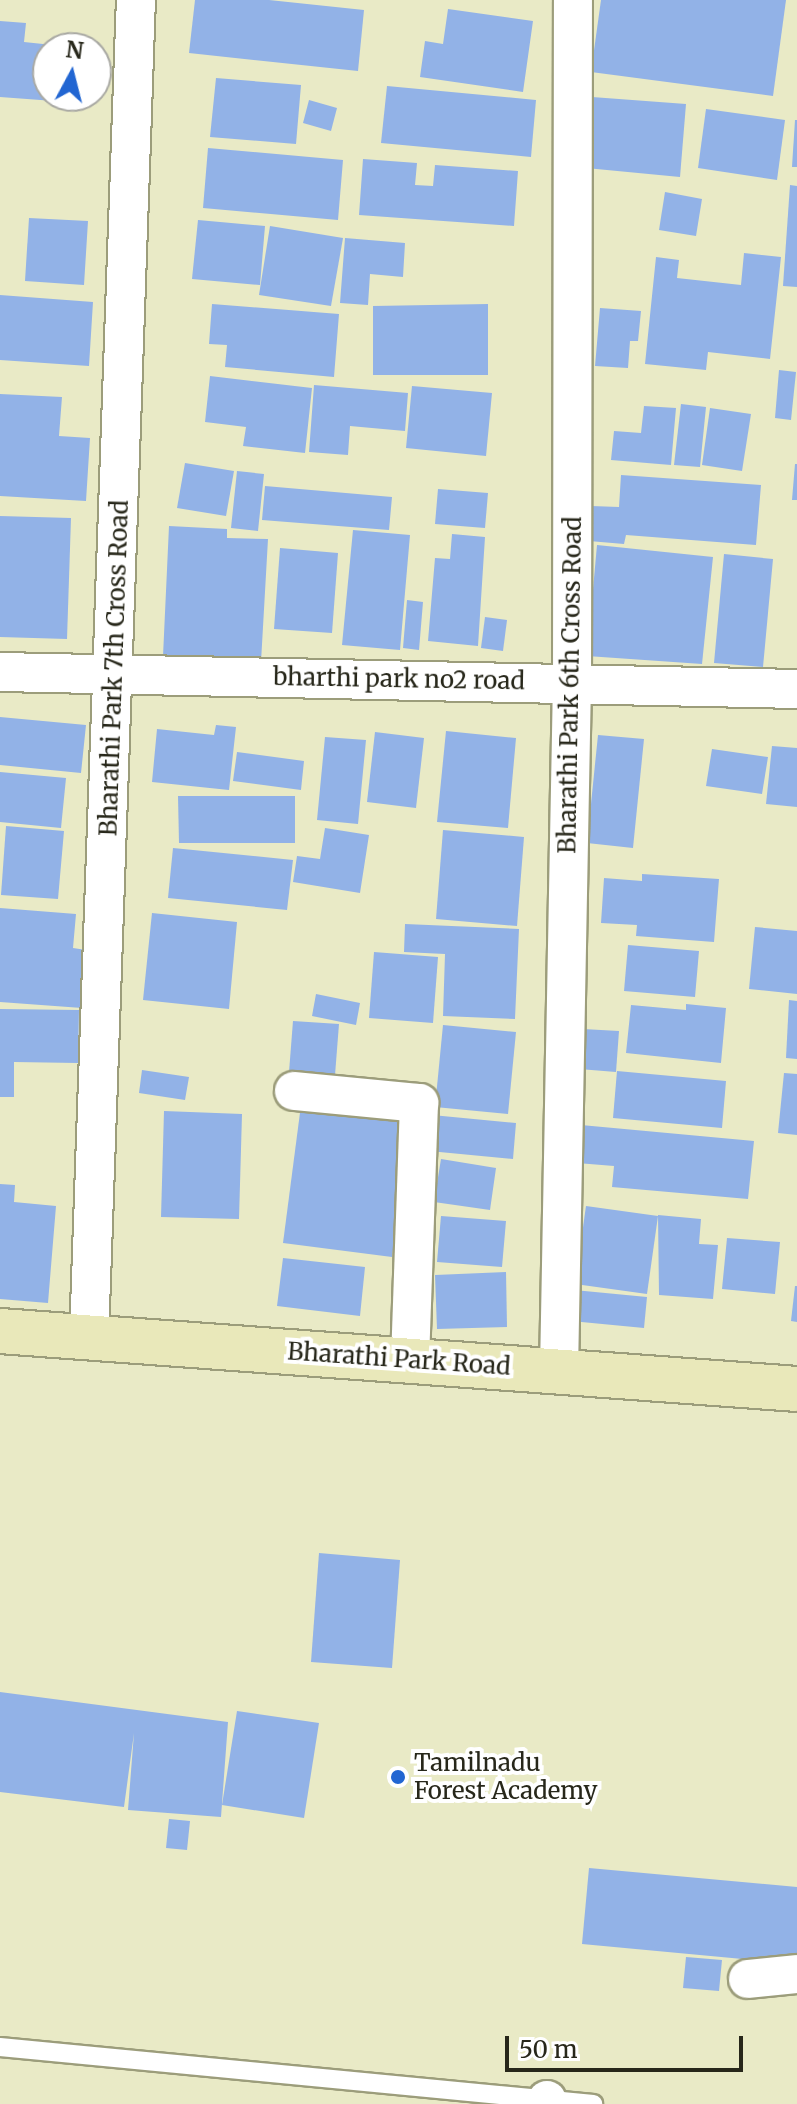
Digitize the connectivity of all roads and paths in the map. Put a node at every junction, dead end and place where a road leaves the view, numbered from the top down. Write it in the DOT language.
graph roads {
  1 [pos="136,0"];
  2 [pos="573,0"];
  3 [pos="0,672"];
  4 [pos="115,672"];
  5 [pos="572,683"];
  6 [pos="797,689"];
  7 [pos="294,1091"];
  8 [pos="0,1331"];
  9 [pos="89,1337"];
  10 [pos="410,1360"];
  11 [pos="559,1371"];
  12 [pos="797,1389"];
  13 [pos="797,1974"];
  14 [pos="748,1979"];
  15 [pos="0,2047"];
  16 [pos="547,2102"];
  17 [pos="593,2104"];
  1 -- 4 [label="street, Bharathi Park 7th Cross Road"];
  2 -- 5 [label="street, Bharathi Park 6th Cross Road"];
  3 -- 4 [label="street, bharthi park no2 road"];
  4 -- 5 [label="street, bharthi park no2 road"];
  4 -- 9 [label="street, Bharathi Park 7th Cross Road"];
  5 -- 6 [label="street, bharthi park no2 road"];
  5 -- 11 [label="street, Bharathi Park 6th Cross Road"];
  7 -- 10 [label="street"];
  8 -- 9 [label="main road, Bharathi Park Road"];
  9 -- 10 [label="main road, Bharathi Park Road"];
  10 -- 11 [label="main road, Bharathi Park Road"];
  11 -- 12 [label="main road, Bharathi Park Road"];
  13 -- 14 [label="street"];
  15 -- 16 [label="lane"];
  16 -- 17 [label="lane"];
}
